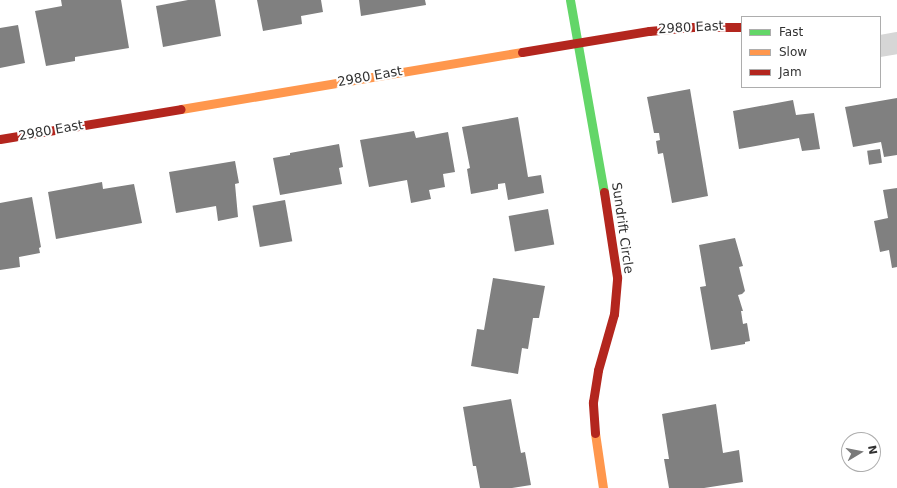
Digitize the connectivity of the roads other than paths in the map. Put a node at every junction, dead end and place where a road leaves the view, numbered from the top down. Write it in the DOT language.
graph roads {
  1 [pos="570,0"];
  2 [pos="741,27"];
  3 [pos="577,43"];
  4 [pos="897,43"];
  5 [pos="881,46"];
  6 [pos="0,139"];
  7 [pos="603,488"];
  1 -- 3 [label="street, Sundrift Circle"];
  2 -- 3 [label="street, 2980 East"];
  3 -- 6 [label="street, 2980 East"];
  3 -- 7 [label="street, Sundrift Circle"];
  4 -- 5 [label="street"];
}
